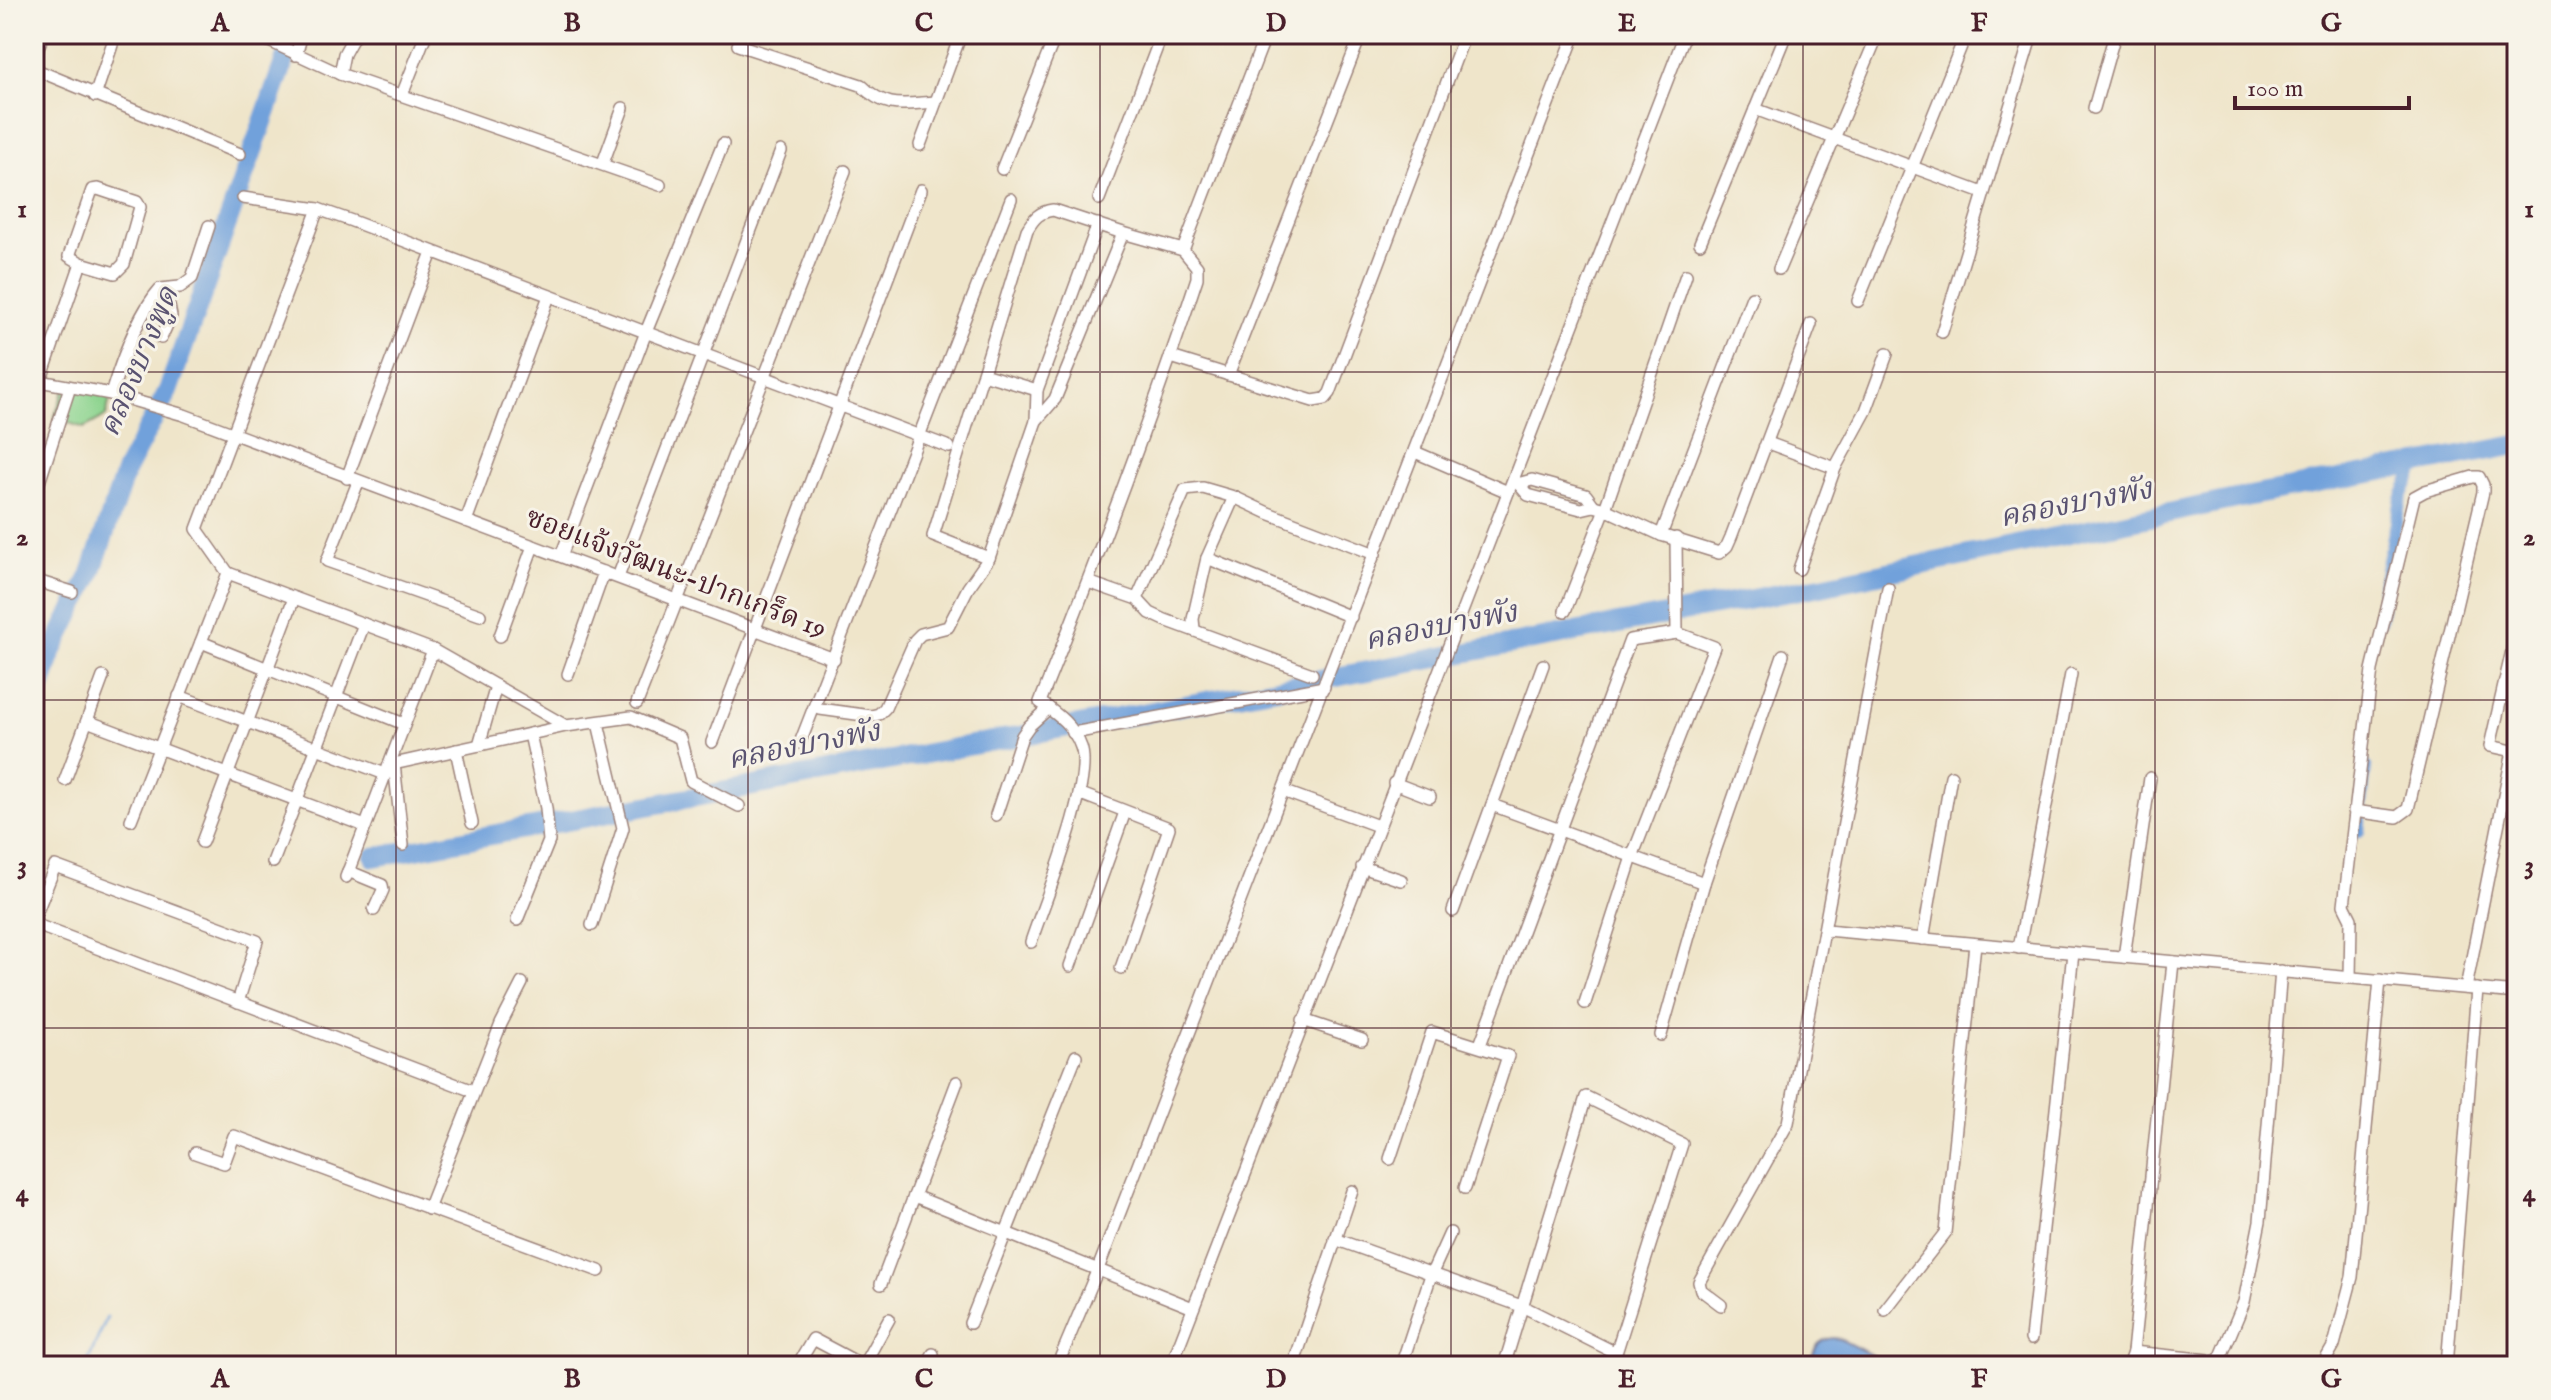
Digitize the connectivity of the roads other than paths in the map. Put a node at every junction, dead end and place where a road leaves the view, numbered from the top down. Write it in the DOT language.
graph roads {
  1 [pos="43,34"];
  2 [pos="254,34"];
  3 [pos="302,34"];
  4 [pos="355,34"];
  5 [pos="426,34"];
  6 [pos="961,34"];
  7 [pos="1056,34"];
  8 [pos="1162,34"];
  9 [pos="1266,34"];
  10 [pos="1361,34"];
  11 [pos="1465,34"];
  12 [pos="1575,34"];
  13 [pos="1685,34"];
  14 [pos="1786,34"];
  15 [pos="1878,34"];
  16 [pos="1966,34"];
  17 [pos="2018,34"];
  18 [pos="2115,34"];
  19 [pos="2032,36"];
  20 [pos="112,45"];
  21 [pos="738,45"];
  22 [pos="288,51"];
  23 [pos="34,60"];
  24 [pos="34,69"];
  25 [pos="340,74"];
  26 [pos="402,95"];
  27 [pos="95,96"];
  28 [pos="935,102"];
  29 [pos="623,108"];
  30 [pos="2094,108"];
  31 [pos="1755,109"];
  32 [pos="1834,139"];
  33 [pos="723,144"];
  34 [pos="920,145"];
  35 [pos="781,151"];
  36 [pos="240,154"];
  37 [pos="603,163"];
  38 [pos="1911,166"];
  39 [pos="1002,169"];
  40 [pos="845,171"];
  41 [pos="660,185"];
  42 [pos="921,190"];
  43 [pos="1983,193"];
  44 [pos="243,198"];
  45 [pos="1011,199"];
  46 [pos="1099,199"];
  47 [pos="318,209"];
  48 [pos="1098,224"];
  49 [pos="209,226"];
  50 [pos="1123,233"];
  51 [pos="1700,243"];
  52 [pos="1183,250"];
  53 [pos="432,252"];
  54 [pos="81,263"];
  55 [pos="1779,269"];
  56 [pos="1686,275"];
  57 [pos="549,296"];
  58 [pos="1752,297"];
  59 [pos="155,299"];
  60 [pos="1858,301"];
  61 [pos="1811,324"];
  62 [pos="646,332"];
  63 [pos="1942,332"];
  64 [pos="161,338"];
  65 [pos="704,353"];
  66 [pos="1887,354"];
  67 [pos="1171,357"];
  68 [pos="983,374"];
  69 [pos="1228,375"];
  70 [pos="764,377"];
  71 [pos="37,381"];
  72 [pos="70,387"];
  73 [pos="1037,390"];
  74 [pos="111,394"];
  75 [pos="841,405"];
  76 [pos="1036,421"];
  77 [pos="232,435"];
  78 [pos="918,436"];
  79 [pos="1768,443"];
  80 [pos="949,447"];
  81 [pos="1415,452"];
  82 [pos="1835,468"];
  83 [pos="352,480"];
  84 [pos="1517,481"];
  85 [pos="1508,492"];
  86 [pos="1234,497"];
  87 [pos="34,498"];
  88 [pos="1599,507"];
  89 [pos="466,521"];
  90 [pos="1661,535"];
  91 [pos="1676,538"];
  92 [pos="533,546"];
  93 [pos="1375,554"];
  94 [pos="561,556"];
  95 [pos="989,558"];
  96 [pos="1207,558"];
  97 [pos="1799,569"];
  98 [pos="604,572"];
  99 [pos="228,573"];
  100 [pos="618,577"];
  101 [pos="34,580"];
  102 [pos="1088,582"];
  103 [pos="1888,588"];
  104 [pos="72,592"];
  105 [pos="294,598"];
  106 [pos="1137,599"];
  107 [pos="678,600"];
  108 [pos="1565,611"];
  109 [pos="480,615"];
  110 [pos="1351,617"];
  111 [pos="364,624"];
  112 [pos="754,629"];
  113 [pos="1194,629"];
  114 [pos="2517,629"];
  115 [pos="1677,633"];
  116 [pos="500,636"];
  117 [pos="201,642"];
  118 [pos="433,650"];
  119 [pos="1783,655"];
  120 [pos="834,659"];
  121 [pos="1543,665"];
  122 [pos="267,669"];
  123 [pos="568,674"];
  124 [pos="1312,674"];
  125 [pos="2071,674"];
  126 [pos="103,677"];
  127 [pos="496,686"];
  128 [pos="1324,687"];
  129 [pos="179,696"];
  130 [pos="337,696"];
  131 [pos="637,703"];
  132 [pos="1049,708"];
  133 [pos="820,709"];
  134 [pos="87,721"];
  135 [pos="247,722"];
  136 [pos="598,723"];
  137 [pos="404,724"];
  138 [pos="566,726"];
  139 [pos="1073,733"];
  140 [pos="530,734"];
  141 [pos="712,742"];
  142 [pos="800,743"];
  143 [pos="479,745"];
  144 [pos="159,748"];
  145 [pos="317,748"];
  146 [pos="456,750"];
  147 [pos="389,767"];
  148 [pos="228,774"];
  149 [pos="1951,776"];
  150 [pos="2150,778"];
  151 [pos="65,780"];
  152 [pos="1394,783"];
  153 [pos="1283,791"];
  154 [pos="1081,794"];
  155 [pos="1430,797"];
  156 [pos="297,800"];
  157 [pos="1492,805"];
  158 [pos="739,806"];
  159 [pos="2354,811"];
  160 [pos="1125,812"];
  161 [pos="996,815"];
  162 [pos="131,820"];
  163 [pos="472,823"];
  164 [pos="365,826"];
  165 [pos="1378,826"];
  166 [pos="1559,829"];
  167 [pos="202,842"];
  168 [pos="403,845"];
  169 [pos="1632,857"];
  170 [pos="273,862"];
  171 [pos="1362,867"];
  172 [pos="1401,880"];
  173 [pos="1704,883"];
  174 [pos="374,910"];
  175 [pos="1453,911"];
  176 [pos="517,920"];
  177 [pos="34,922"];
  178 [pos="592,925"];
  179 [pos="1826,930"];
  180 [pos="1923,939"];
  181 [pos="1031,942"];
  182 [pos="1975,944"];
  183 [pos="2019,948"];
  184 [pos="2073,953"];
  185 [pos="2124,957"];
  186 [pos="2173,962"];
  187 [pos="1070,966"];
  188 [pos="1121,968"];
  189 [pos="2281,971"];
  190 [pos="2350,978"];
  191 [pos="2380,980"];
  192 [pos="522,983"];
  193 [pos="2471,989"];
  194 [pos="2517,993"];
  195 [pos="238,1002"];
  196 [pos="1585,1003"];
  197 [pos="1303,1020"];
  198 [pos="1661,1035"];
  199 [pos="1362,1040"];
  200 [pos="1480,1045"];
  201 [pos="1076,1056"];
  202 [pos="957,1082"];
  203 [pos="473,1091"];
  204 [pos="195,1153"];
  205 [pos="1390,1159"];
  206 [pos="1465,1188"];
  207 [pos="1352,1191"];
  208 [pos="914,1196"];
  209 [pos="428,1209"];
  210 [pos="1450,1233"];
  211 [pos="1007,1234"];
  212 [pos="1335,1239"];
  213 [pos="1098,1269"];
  214 [pos="599,1271"];
  215 [pos="1431,1275"];
  216 [pos="881,1284"];
  217 [pos="1721,1305"];
  218 [pos="1524,1307"];
  219 [pos="1193,1308"];
  220 [pos="1885,1310"];
  221 [pos="889,1319"];
  222 [pos="970,1323"];
  223 [pos="2031,1339"];
  224 [pos="2133,1352"];
  225 [pos="933,1354"];
  226 [pos="797,1366"];
  227 [pos="864,1366"];
  228 [pos="927,1366"];
  229 [pos="1057,1366"];
  230 [pos="1171,1366"];
  231 [pos="1293,1366"];
  232 [pos="1401,1366"];
  233 [pos="1504,1366"];
  234 [pos="2128,1366"];
  235 [pos="2322,1366"];
  236 [pos="2447,1366"];
  1 -- 23 [label="street"];
  2 -- 22 [label="street"];
  3 -- 22 [label="street"];
  4 -- 25 [label="street"];
  5 -- 26 [label="street"];
  6 -- 28 [label="street"];
  7 -- 39 [label="street"];
  8 -- 46 [label="street"];
  9 -- 52 [label="street"];
  10 -- 69 [label="street"];
  11 -- 69 [label="street"];
  12 -- 81 [label="street"];
  13 -- 84 [label="street"];
  14 -- 31 [label="street"];
  15 -- 32 [label="street"];
  16 -- 38 [label="street"];
  17 -- 19 [label="street"];
  18 -- 30 [label="street"];
  19 -- 43 [label="street"];
  20 -- 27 [label="street"];
  21 -- 28 [label="street"];
  22 -- 25 [label="street"];
  24 -- 27 [label="street"];
  25 -- 26 [label="street"];
  26 -- 37 [label="street"];
  27 -- 36 [label="street"];
  28 -- 34 [label="street"];
  29 -- 37 [label="street"];
  31 -- 32 [label="street"];
  31 -- 51 [label="street"];
  32 -- 38 [label="street"];
  32 -- 55 [label="street"];
  33 -- 62 [label="street"];
  35 -- 65 [label="street"];
  37 -- 41 [label="street"];
  38 -- 43 [label="street"];
  38 -- 60 [label="street"];
  40 -- 70 [label="street"];
  42 -- 75 [label="street"];
  43 -- 63 [label="street"];
  44 -- 47 [label="street"];
  45 -- 78 [label="street, ซอยแจ้งวัฒนะ-ปากเกร็ด 19"];
  47 -- 53 [label="street"];
  47 -- 77 [label="street"];
  48 -- 50 [label="street"];
  48 -- 68 [label="street"];
  48 -- 73 [label="street"];
  49 -- 59 [label="street"];
  50 -- 52 [label="street"];
  50 -- 76 [label="street"];
  52 -- 67 [label="street"];
  53 -- 57 [label="street"];
  53 -- 83 [label="street"];
  54 -- 54 [label="street"];
  54 -- 71 [label="street"];
  56 -- 88 [label="street"];
  57 -- 62 [label="street"];
  57 -- 89 [label="street"];
  58 -- 90 [label="street"];
  59 -- 64 [label="street"];
  59 -- 74 [label="street"];
  61 -- 79 [label="street"];
  62 -- 65 [label="street"];
  62 -- 94 [label="street"];
  65 -- 70 [label="street"];
  65 -- 100 [label="street"];
  66 -- 82 [label="street"];
  67 -- 69 [label="street"];
  67 -- 102 [label="street"];
  68 -- 73 [label="street"];
  68 -- 95 [label="street"];
  70 -- 75 [label="street"];
  70 -- 107 [label="street"];
  71 -- 72 [label="street, ซอยแจ้งวัฒนะ-ปากเกร็ด 19"];
  72 -- 74 [label="street, ซอยแจ้งวัฒนะ-ปากเกร็ด 19"];
  72 -- 87 [label="street"];
  73 -- 76 [label="street"];
  74 -- 77 [label="street, ซอยแจ้งวัฒนะ-ปากเกร็ด 19"];
  75 -- 78 [label="street"];
  75 -- 112 [label="street"];
  76 -- 95 [label="street"];
  77 -- 83 [label="street, ซอยแจ้งวัฒนะ-ปากเกร็ด 19"];
  77 -- 99 [label="street"];
  78 -- 80 [label="street"];
  78 -- 120 [label="street, ซอยแจ้งวัฒนะ-ปากเกร็ด 19"];
  79 -- 82 [label="street"];
  79 -- 91 [label="street"];
  81 -- 85 [label="street"];
  81 -- 93 [label="street"];
  82 -- 97 [label="street"];
  83 -- 89 [label="street, ซอยแจ้งวัฒนะ-ปากเกร็ด 19"];
  83 -- 109 [label="street"];
  84 -- 85 [label="street"];
  84 -- 88 [label="street"];
  85 -- 152 [label="street"];
  86 -- 93 [label="street"];
  86 -- 96 [label="street"];
  86 -- 106 [label="street"];
  88 -- 90 [label="street"];
  88 -- 108 [label="street"];
  89 -- 92 [label="street, ซอยแจ้งวัฒนะ-ปากเกร็ด 19"];
  90 -- 91 [label="street"];
  91 -- 115 [label="street"];
  92 -- 94 [label="street, ซอยแจ้งวัฒนะ-ปากเกร็ด 19"];
  92 -- 116 [label="street"];
  93 -- 110 [label="street"];
  94 -- 98 [label="street, ซอยแจ้งวัฒนะ-ปากเกร็ด 19"];
  95 -- 133 [label="street"];
  96 -- 110 [label="street"];
  96 -- 113 [label="street"];
  98 -- 100 [label="street, ซอยแจ้งวัฒนะ-ปากเกร็ด 19"];
  98 -- 123 [label="street"];
  99 -- 105 [label="street"];
  99 -- 117 [label="street"];
  100 -- 107 [label="street, ซอยแจ้งวัฒนะ-ปากเกร็ด 19"];
  101 -- 104 [label="street"];
  102 -- 106 [label="street"];
  102 -- 132 [label="street"];
  103 -- 179 [label="street"];
  105 -- 111 [label="street"];
  105 -- 122 [label="street"];
  106 -- 113 [label="street"];
  107 -- 112 [label="street, ซอยแจ้งวัฒนะ-ปากเกร็ด 19"];
  107 -- 131 [label="street"];
  110 -- 128 [label="street"];
  111 -- 118 [label="street"];
  111 -- 130 [label="street"];
  112 -- 120 [label="street, ซอยแจ้งวัฒนะ-ปากเกร็ด 19"];
  112 -- 141 [label="street"];
  113 -- 124 [label="street"];
  114 -- 193 [label="street"];
  115 -- 166 [label="street"];
  115 -- 169 [label="street"];
  117 -- 122 [label="street"];
  117 -- 129 [label="street"];
  118 -- 127 [label="street"];
  118 -- 137 [label="street"];
  119 -- 173 [label="street"];
  120 -- 142 [label="street"];
  121 -- 157 [label="street"];
  122 -- 130 [label="street"];
  122 -- 135 [label="street"];
  125 -- 183 [label="street"];
  126 -- 134 [label="street"];
  127 -- 138 [label="street"];
  127 -- 143 [label="street"];
  128 -- 139 [label="street"];
  128 -- 153 [label="street"];
  129 -- 135 [label="street"];
  129 -- 144 [label="street"];
  130 -- 137 [label="street"];
  130 -- 145 [label="street"];
  132 -- 139 [label="street"];
  132 -- 161 [label="street"];
  134 -- 144 [label="street"];
  134 -- 151 [label="street"];
  135 -- 145 [label="street"];
  135 -- 148 [label="street"];
  136 -- 138 [label="street"];
  136 -- 158 [label="street"];
  136 -- 178 [label="street"];
  137 -- 147 [label="street"];
  138 -- 140 [label="street"];
  139 -- 154 [label="street"];
  140 -- 143 [label="street"];
  140 -- 176 [label="street"];
  143 -- 146 [label="street"];
  144 -- 148 [label="street"];
  144 -- 162 [label="street"];
  145 -- 147 [label="street"];
  145 -- 156 [label="street"];
  146 -- 147 [label="street"];
  146 -- 163 [label="street"];
  147 -- 164 [label="street"];
  147 -- 168 [label="street"];
  148 -- 156 [label="street"];
  148 -- 167 [label="street"];
  149 -- 180 [label="street"];
  150 -- 185 [label="street"];
  152 -- 155 [label="street"];
  152 -- 165 [label="street"];
  153 -- 165 [label="street"];
  153 -- 213 [label="street"];
  154 -- 160 [label="street"];
  154 -- 181 [label="street"];
  156 -- 164 [label="street"];
  156 -- 170 [label="street"];
  157 -- 166 [label="street"];
  157 -- 175 [label="street"];
  159 -- 159 [label="street"];
  159 -- 190 [label="street"];
  160 -- 187 [label="street"];
  160 -- 188 [label="street"];
  164 -- 174 [label="street"];
  165 -- 171 [label="street"];
  166 -- 169 [label="street"];
  166 -- 200 [label="street"];
  169 -- 173 [label="street"];
  169 -- 196 [label="street"];
  171 -- 172 [label="street"];
  171 -- 197 [label="street"];
  173 -- 198 [label="street"];
  177 -- 195 [label="street"];
  177 -- 195 [label="street"];
  179 -- 180 [label="street"];
  179 -- 217 [label="street"];
  180 -- 182 [label="street"];
  182 -- 183 [label="street"];
  182 -- 220 [label="street"];
  183 -- 184 [label="street"];
  184 -- 185 [label="street"];
  184 -- 223 [label="street"];
  185 -- 186 [label="street"];
  186 -- 189 [label="street"];
  186 -- 224 [label="street"];
  189 -- 190 [label="street"];
  189 -- 224 [label="street"];
  190 -- 191 [label="street"];
  191 -- 193 [label="street"];
  191 -- 235 [label="street"];
  192 -- 203 [label="street"];
  193 -- 194 [label="street"];
  193 -- 236 [label="street"];
  195 -- 203 [label="street"];
  197 -- 199 [label="street"];
  197 -- 219 [label="street"];
  200 -- 205 [label="street"];
  200 -- 206 [label="street"];
  201 -- 211 [label="street"];
  202 -- 208 [label="street"];
  203 -- 209 [label="street"];
  204 -- 209 [label="street"];
  207 -- 212 [label="street"];
  208 -- 211 [label="street"];
  208 -- 216 [label="street"];
  209 -- 214 [label="street"];
  210 -- 215 [label="street"];
  211 -- 213 [label="street"];
  211 -- 222 [label="street"];
  212 -- 215 [label="street"];
  212 -- 231 [label="street"];
  213 -- 219 [label="street"];
  213 -- 229 [label="street"];
  215 -- 218 [label="street"];
  215 -- 232 [label="street"];
  218 -- 218 [label="street"];
  218 -- 233 [label="street"];
  219 -- 230 [label="street"];
  221 -- 227 [label="street"];
  224 -- 234 [label="street"];
  225 -- 228 [label="street"];
  226 -- 227 [label="street"];
}
